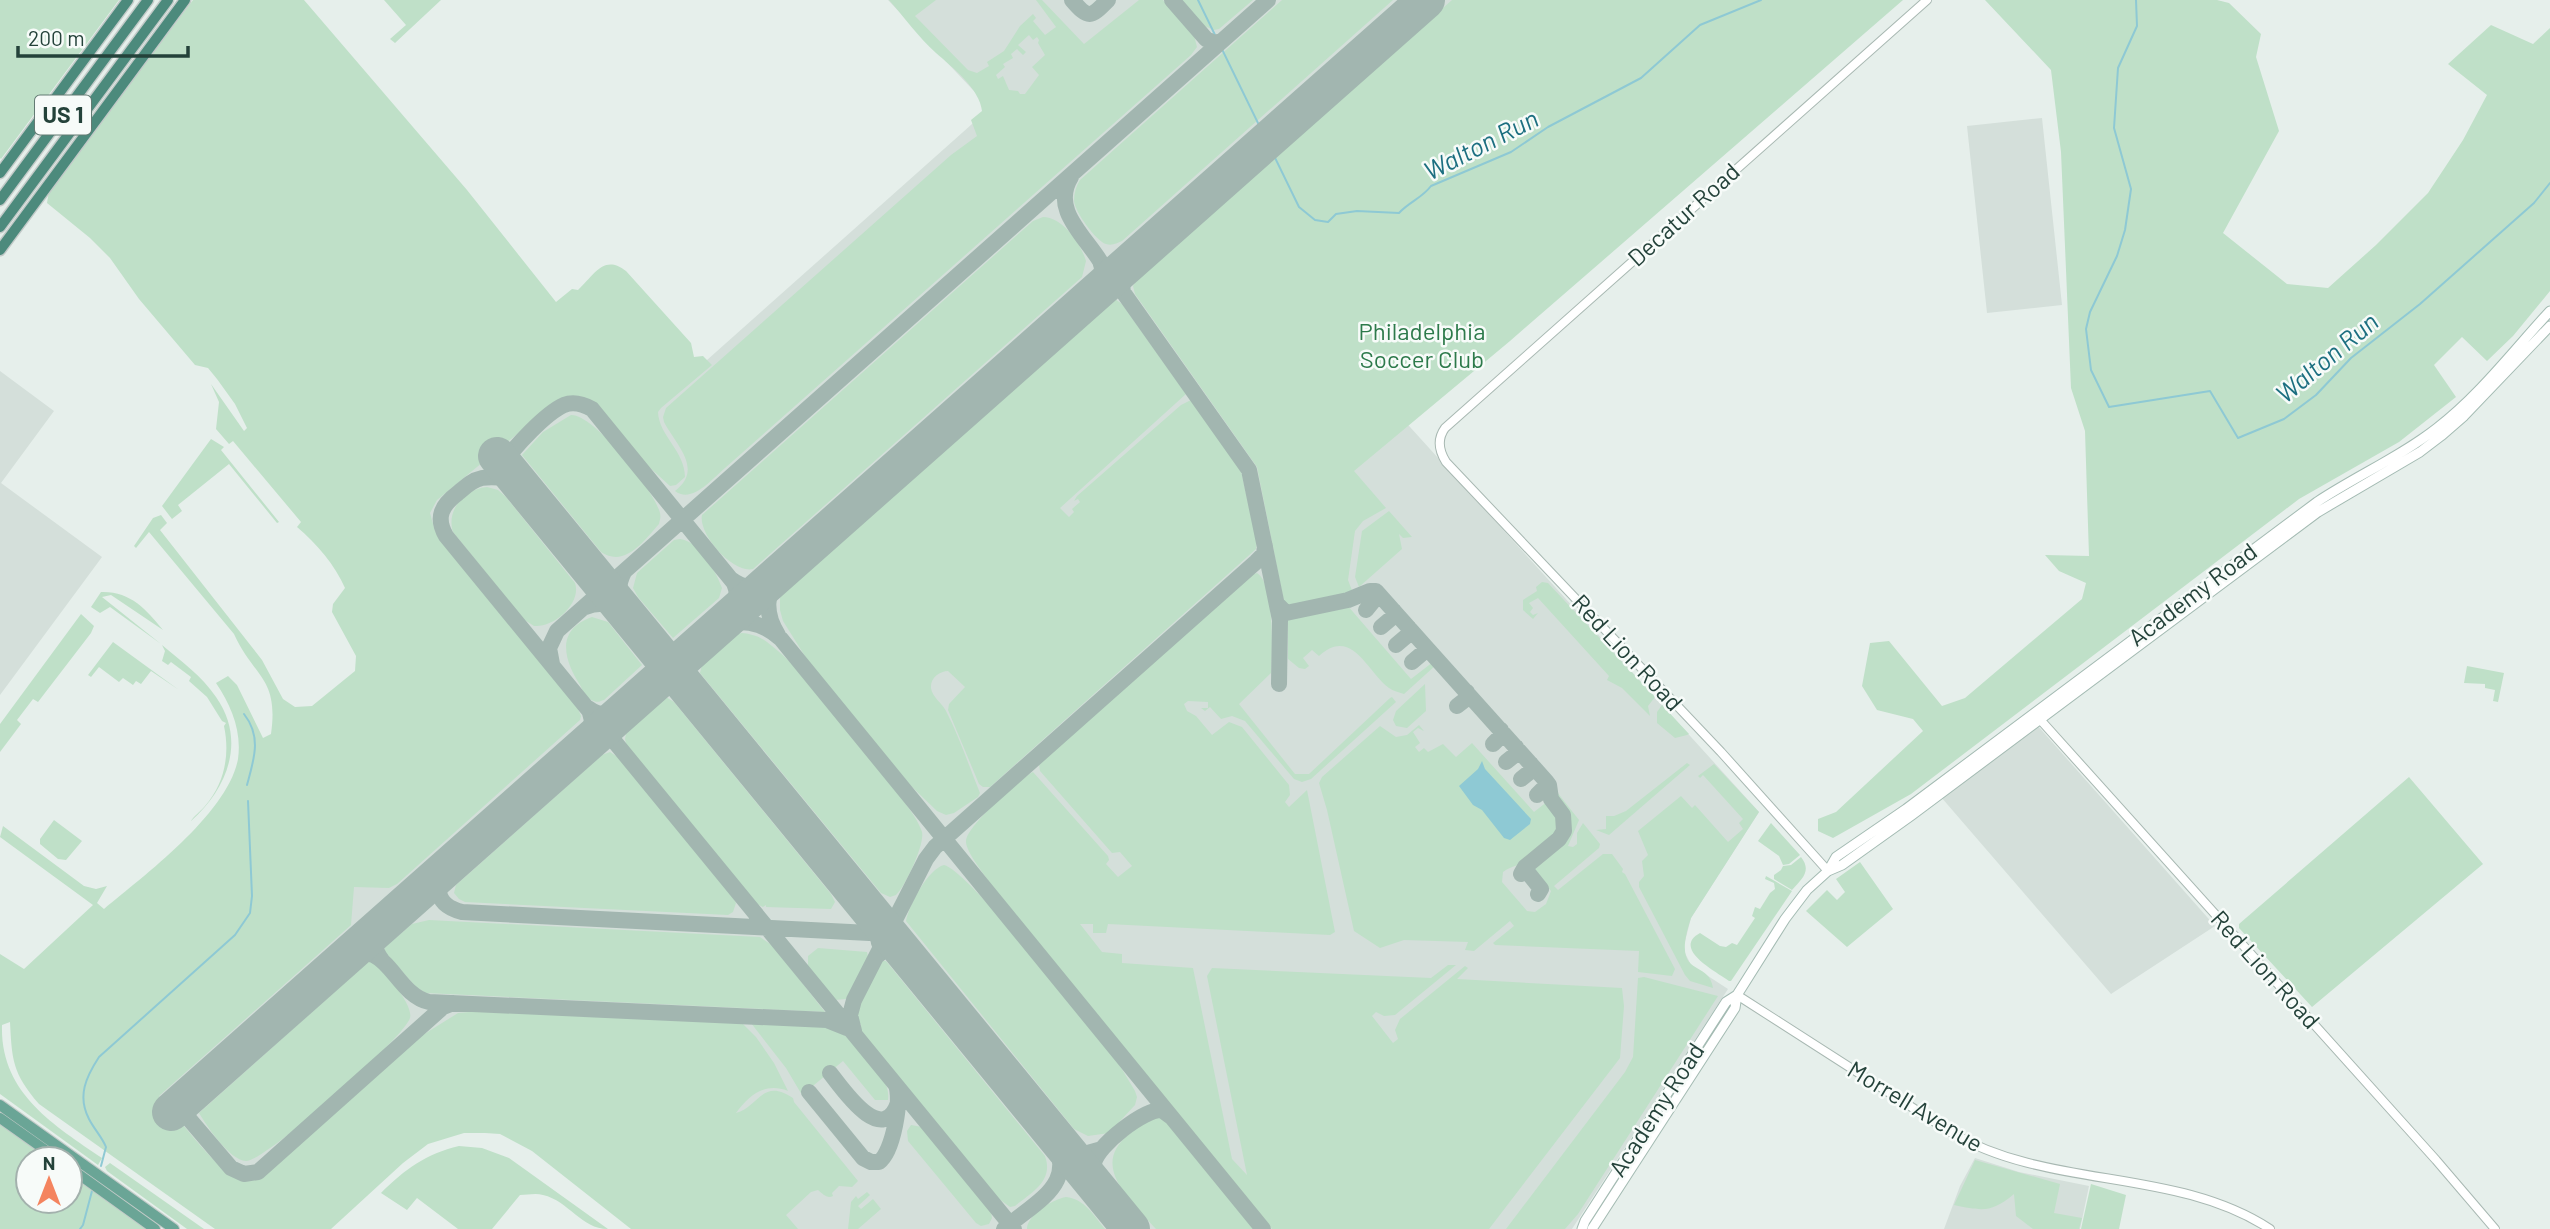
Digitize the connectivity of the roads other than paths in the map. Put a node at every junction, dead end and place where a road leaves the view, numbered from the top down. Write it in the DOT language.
graph roads {
  1 [pos="128,0"];
  2 [pos="148,0"];
  3 [pos="168,0"];
  4 [pos="185,0"];
  5 [pos="1927,0"];
  6 [pos="0,173"];
  7 [pos="0,200"];
  8 [pos="0,227"];
  9 [pos="0,250"];
  10 [pos="2550,311"];
  11 [pos="2550,326"];
  12 [pos="1442,431"];
  13 [pos="2037,716"];
  14 [pos="1828,871"];
  15 [pos="1737,995"];
  16 [pos="0,1105"];
  17 [pos="0,1118"];
  18 [pos="38,1145"];
  19 [pos="84,1178"];
  20 [pos="155,1229"];
  21 [pos="174,1229"];
  22 [pos="1583,1229"];
  23 [pos="1592,1229"];
  24 [pos="2270,1229"];
  25 [pos="2495,1229"];
  1 -- 6 [label="highway, US 1"];
  2 -- 7 [label="highway, US 1"];
  3 -- 8 [label="highway, US 1"];
  4 -- 9 [label="highway, US 1"];
  5 -- 12 [label="street, Decatur Road"];
  10 -- 13 [label="main road, Academy Road"];
  11 -- 13 [label="main road, Academy Road"];
  12 -- 14 [label="street, Red Lion Road"];
  13 -- 14 [label="main road, Academy Road"];
  13 -- 25 [label="street, Red Lion Road"];
  14 -- 15 [label="main road, Academy Road"];
  15 -- 22 [label="main road, Academy Road"];
  15 -- 23 [label="main road, Academy Road"];
  15 -- 24 [label="street, Morrell Avenue"];
  16 -- 21 [label="main road"];
  17 -- 18 [label="main road"];
  19 -- 20 [label="main road"];
}
